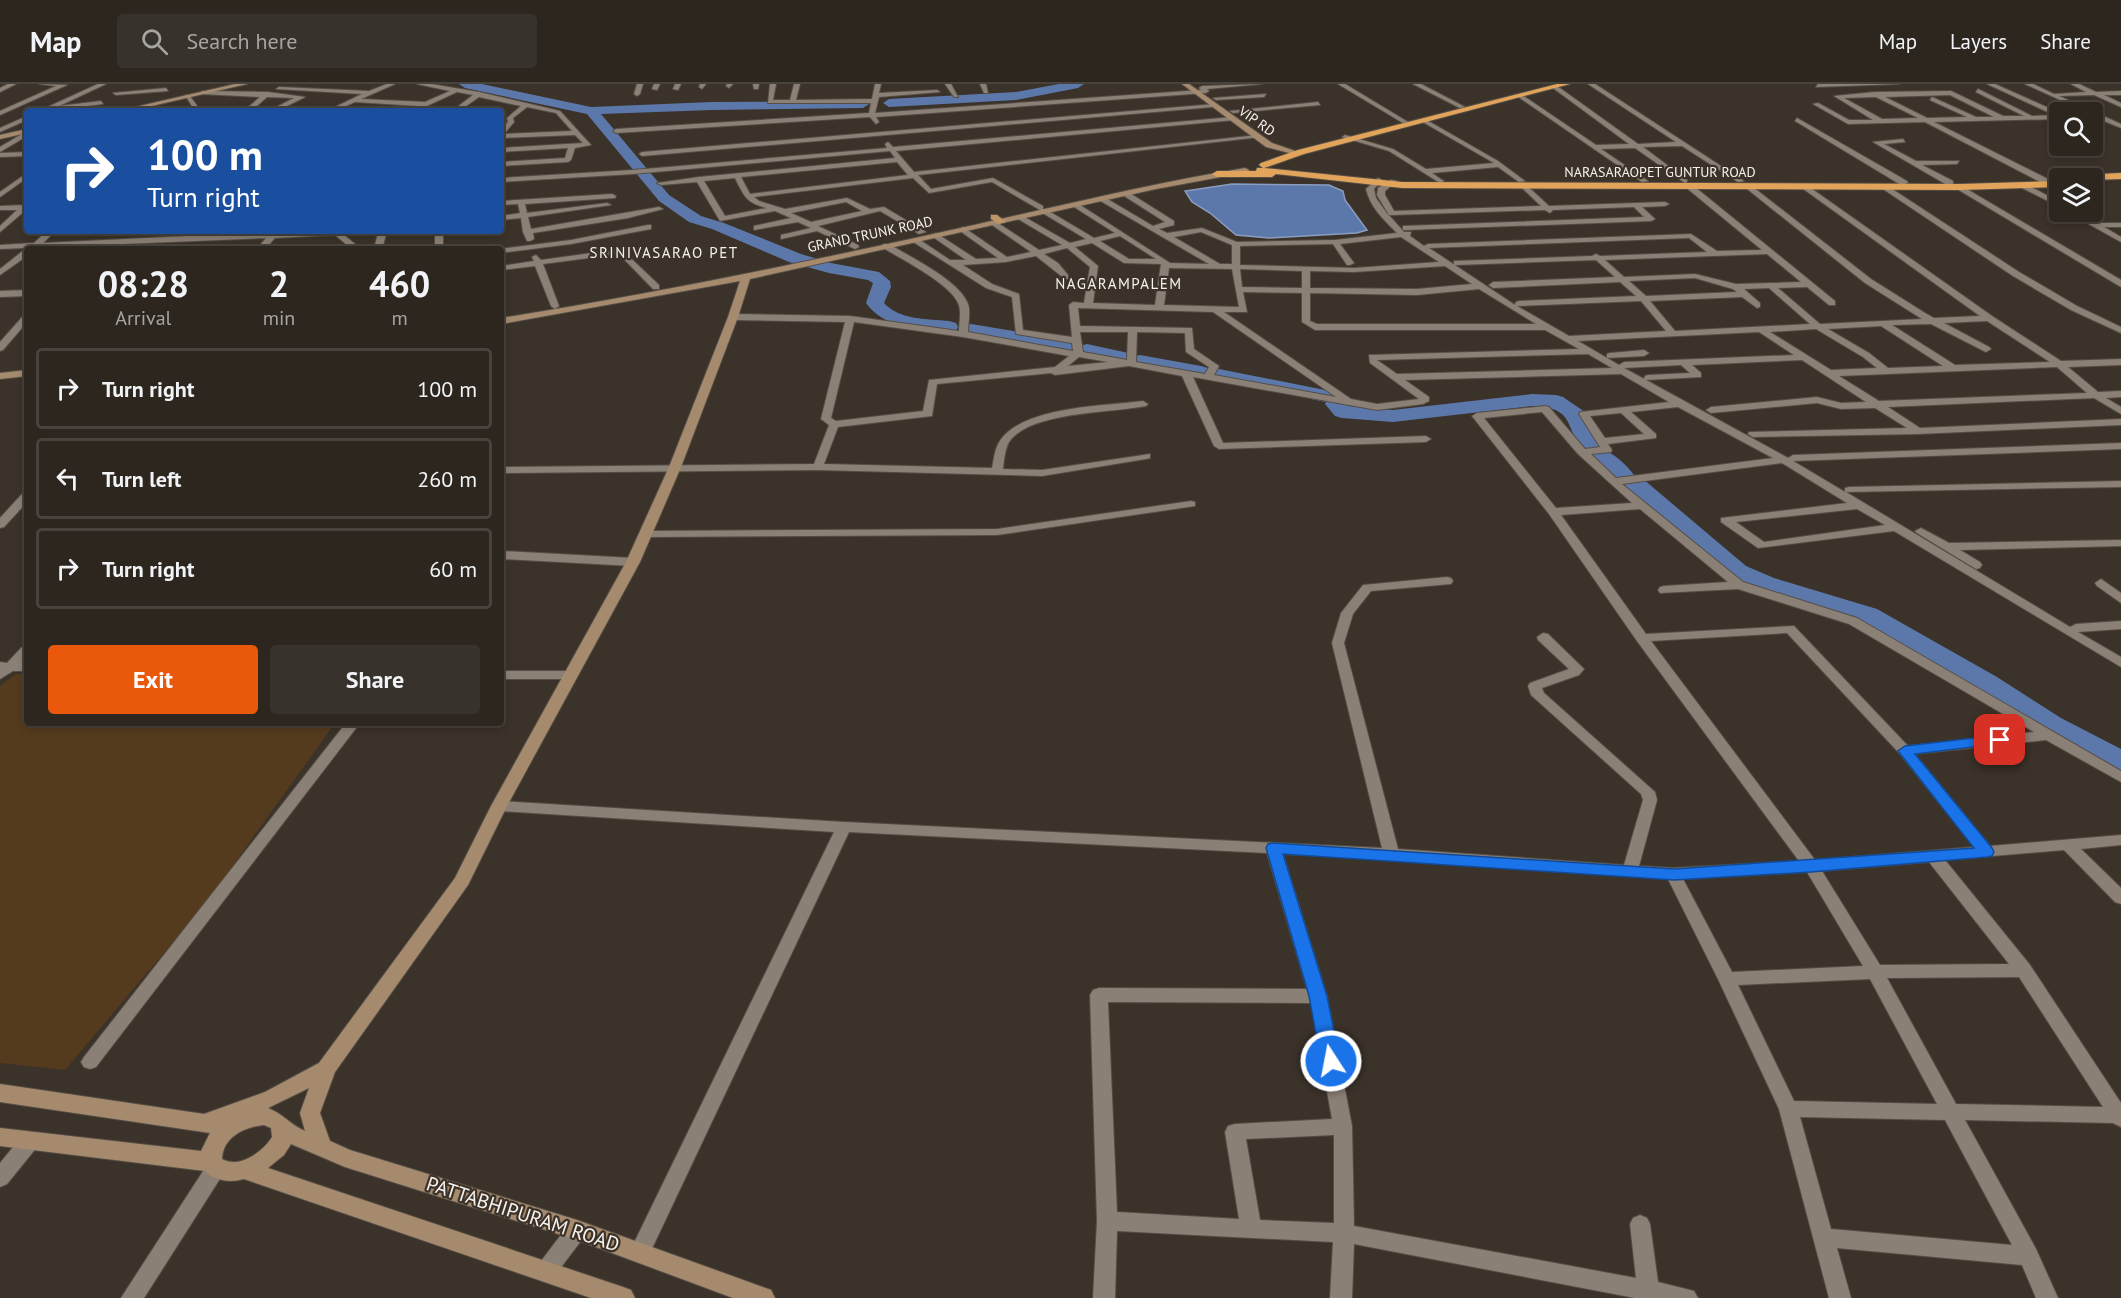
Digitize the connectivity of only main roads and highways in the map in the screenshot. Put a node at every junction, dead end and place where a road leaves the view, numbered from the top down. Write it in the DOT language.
graph roads {
  1 [pos="1566,84"];
  2 [pos="1554,85"];
  3 [pos="1349,138"];
  4 [pos="1296,152"];
  5 [pos="1263,167"];
  6 [pos="1217,174"];
  7 [pos="1298,174"];
  8 [pos="1323,174"];
  9 [pos="2103,178"];
  10 [pos="2121,178"];
  11 [pos="2103,180"];
  12 [pos="1376,182"];
  13 [pos="2049,182"];
  14 [pos="1392,183"];
  15 [pos="1523,183"];
  16 [pos="1686,183"];
  17 [pos="2049,183"];
  18 [pos="1745,184"];
  1 -- 2 [label="highway"];
  2 -- 3 [label="highway"];
  2 -- 3 [label="highway"];
  3 -- 4 [label="highway"];
  4 -- 5 [label="highway"];
  4 -- 5 [label="highway"];
  4 -- 8 [label="highway"];
  5 -- 7 [label="highway, NARASARAOPET GUNTUR ROAD"];
  5 -- 8 [label="highway, NARASARAOPET GUNTUR ROAD"];
  6 -- 7 [label="highway"];
  7 -- 12 [label="highway, NARASARAOPET GUNTUR ROAD"];
  8 -- 12 [label="highway, NARASARAOPET GUNTUR ROAD"];
  9 -- 10 [label="highway"];
  10 -- 11 [label="highway"];
  12 -- 14 [label="highway, NARASARAOPET GUNTUR ROAD"];
  13 -- 18 [label="highway, NARASARAOPET GUNTUR ROAD"];
  14 -- 15 [label="highway, NARASARAOPET GUNTUR ROAD"];
  14 -- 15 [label="highway, NARASARAOPET GUNTUR ROAD"];
  15 -- 16 [label="highway, NARASARAOPET GUNTUR ROAD"];
  15 -- 16 [label="highway, NARASARAOPET GUNTUR ROAD"];
  16 -- 18 [label="highway, NARASARAOPET GUNTUR ROAD"];
  17 -- 18 [label="highway, NARASARAOPET GUNTUR ROAD"];
}
